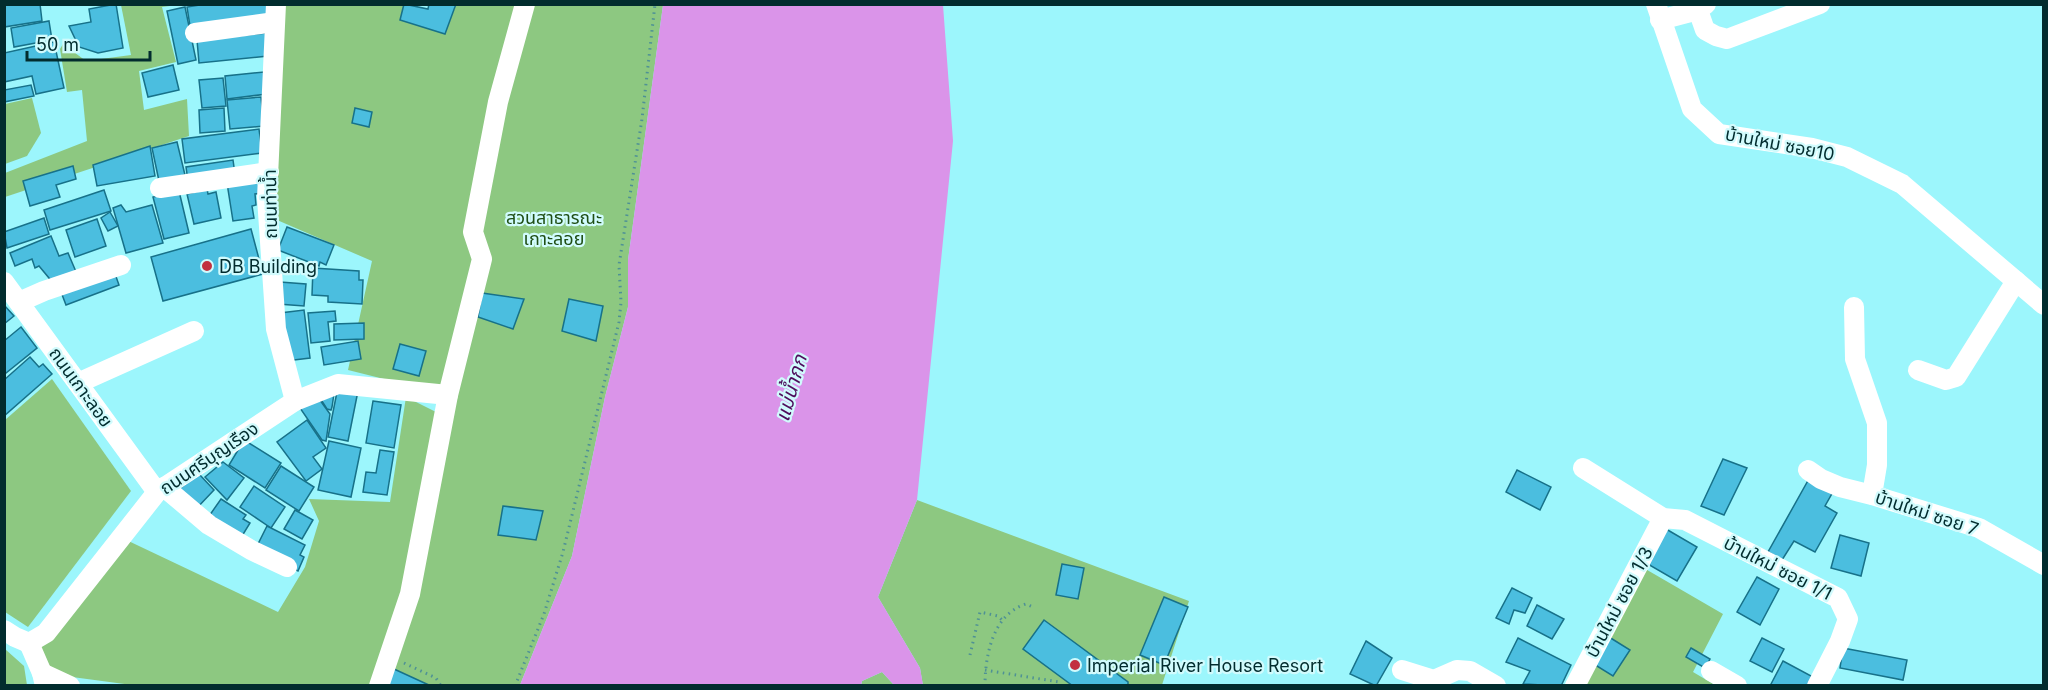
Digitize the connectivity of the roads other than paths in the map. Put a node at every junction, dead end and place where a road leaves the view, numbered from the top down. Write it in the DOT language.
graph roads {
  1 [pos="525,4"];
  2 [pos="1820,4"];
  3 [pos="1702,7"];
  4 [pos="1658,12"];
  5 [pos="276,13"];
  6 [pos="195,33"];
  7 [pos="269,172"];
  8 [pos="160,188"];
  9 [pos="120,265"];
  10 [pos="2016,281"];
  11 [pos="4,282"];
  12 [pos="20,302"];
  13 [pos="2043,305"];
  14 [pos="1854,308"];
  15 [pos="194,331"];
  16 [pos="1918,370"];
  17 [pos="78,383"];
  18 [pos="448,395"];
  19 [pos="295,401"];
  20 [pos="1583,468"];
  21 [pos="1808,470"];
  22 [pos="161,489"];
  23 [pos="1872,495"];
  24 [pos="1663,518"];
  25 [pos="2043,564"];
  26 [pos="287,567"];
  27 [pos="4,630"];
  28 [pos="29,643"];
  29 [pos="1402,670"];
  30 [pos="1711,671"];
  31 [pos="43,679"];
  32 [pos="69,686"];
  33 [pos="379,686"];
  34 [pos="1496,686"];
  35 [pos="1575,686"];
  36 [pos="1737,686"];
  37 [pos="1817,686"];
  1 -- 18 [label="street"];
  2 -- 3 [label="street"];
  3 -- 4 [label="street"];
  4 -- 10 [label="street, บ้านใหม่ ซอย10"];
  5 -- 6 [label="street"];
  5 -- 7 [label="street, ถนนท่าน้ำ"];
  7 -- 8 [label="street"];
  7 -- 19 [label="street, ถนนท่าน้ำ"];
  9 -- 12 [label="street"];
  10 -- 13 [label="street, บ้านใหม่ ซอย10"];
  10 -- 16 [label="street"];
  11 -- 12 [label="street, ถนนเกาะลอย"];
  12 -- 17 [label="street, ถนนเกาะลอย"];
  14 -- 23 [label="street"];
  15 -- 17 [label="street"];
  17 -- 22 [label="street, ถนนเกาะลอย"];
  18 -- 19 [label="street, ถนนศรีบุญเรือง"];
  18 -- 33 [label="street"];
  19 -- 22 [label="street, ถนนศรีบุญเรือง"];
  20 -- 24 [label="street"];
  21 -- 23 [label="street, บ้านใหม่ ซอย 7"];
  22 -- 26 [label="street, ถนนเกาะลอย"];
  22 -- 28 [label="street, ถนนศรีบุญเรือง"];
  23 -- 25 [label="street, บ้านใหม่ ซอย 7"];
  24 -- 35 [label="street, บ้านใหม่ ซอย 1/3"];
  24 -- 37 [label="street, บ้านใหม่ ซอย 1/1"];
  27 -- 28 [label="street"];
  28 -- 31 [label="street"];
  29 -- 34 [label="street"];
  30 -- 36 [label="street"];
  31 -- 32 [label="street"];
}
